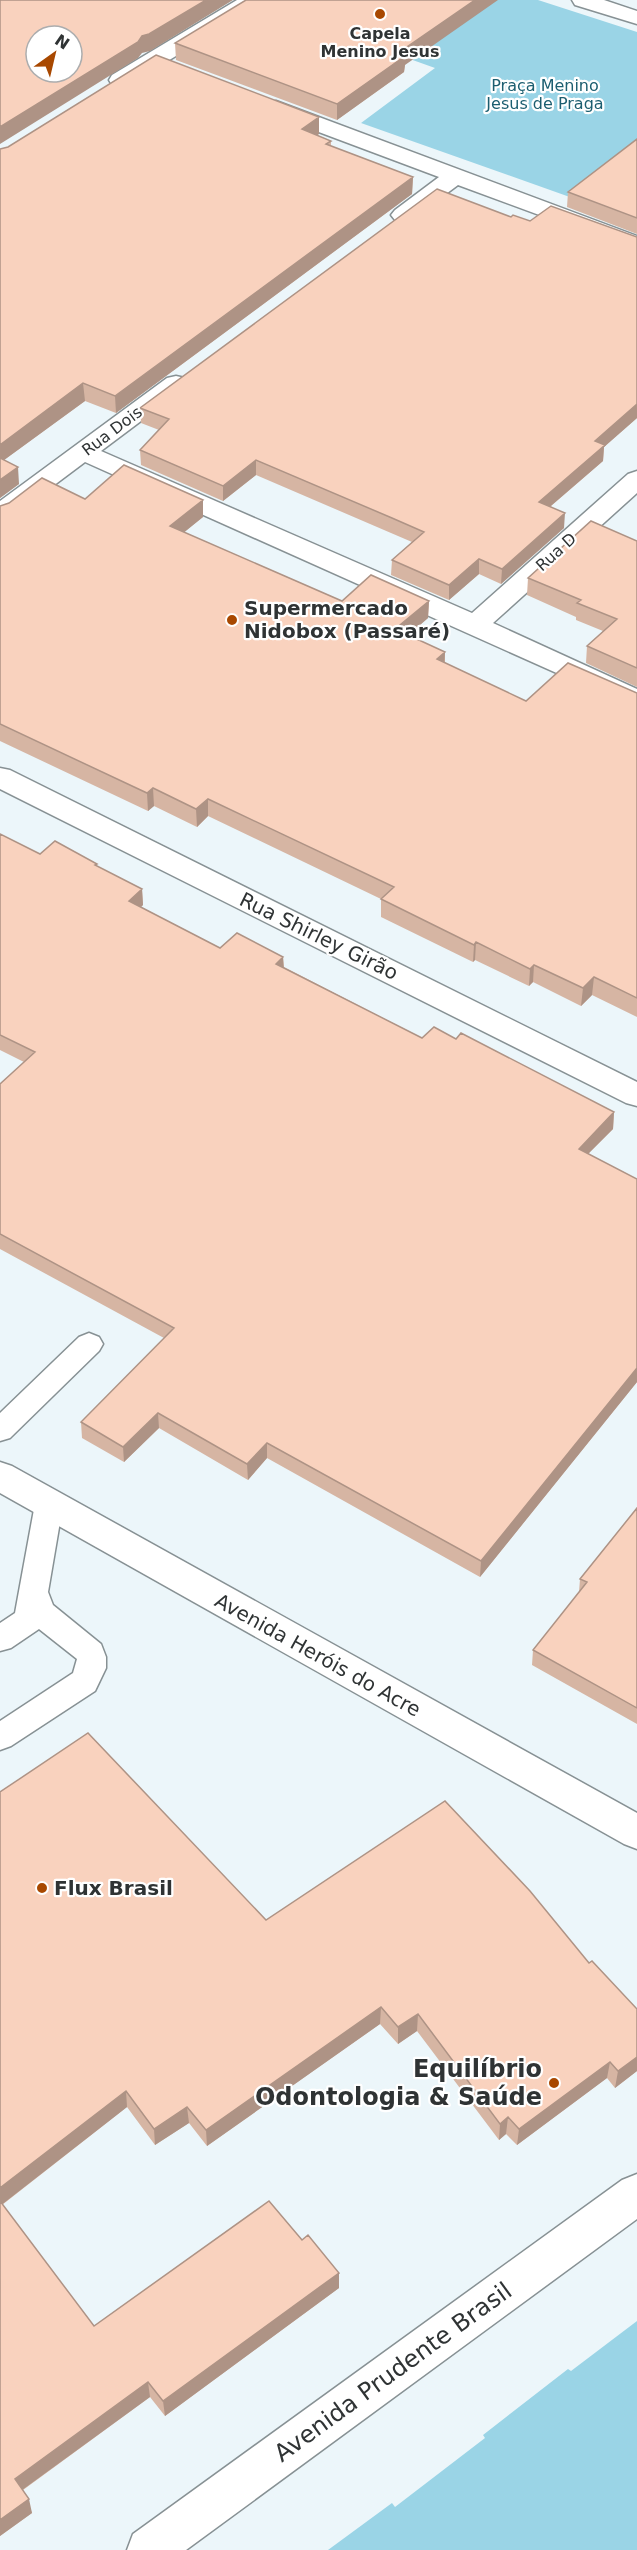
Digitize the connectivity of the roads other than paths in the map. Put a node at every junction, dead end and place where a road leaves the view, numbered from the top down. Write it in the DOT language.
graph roads {
  1 [pos="252,0"];
  2 [pos="583,0"];
  3 [pos="637,18"];
  4 [pos="151,60"];
  5 [pos="173,69"];
  6 [pos="101,93"];
  7 [pos="262,102"];
  8 [pos="454,177"];
  9 [pos="381,231"];
  10 [pos="637,244"];
  11 [pos="195,369"];
  12 [pos="83,452"];
  13 [pos="637,480"];
  14 [pos="0,513"];
  15 [pos="475,625"];
  16 [pos="637,700"];
  17 [pos="0,777"];
  18 [pos="637,1095"];
  19 [pos="89,1344"];
  20 [pos="0,1430"];
  21 [pos="0,1476"];
  22 [pos="49,1504"];
  23 [pos="34,1593"];
  24 [pos="0,1639"];
  25 [pos="0,1737"];
  26 [pos="637,1832"];
  27 [pos="637,2194"];
  28 [pos="149,2550"];
  1 -- 4 [label="street"];
  2 -- 3 [label="street"];
  4 -- 5 [label="street"];
  4 -- 6 [label="street"];
  7 -- 8 [label="street"];
  8 -- 9 [label="street"];
  8 -- 10 [label="street"];
  11 -- 12 [label="street, Rua Dois"];
  12 -- 14 [label="street, Rua Dois"];
  12 -- 15 [label="street"];
  13 -- 15 [label="street, Rua D"];
  15 -- 16 [label="street"];
  17 -- 18 [label="street, Rua Shirley Girão"];
  19 -- 20 [label="lane"];
  21 -- 22 [label="street, Avenida Heróis do Acre"];
  22 -- 23 [label="lane"];
  22 -- 26 [label="street, Avenida Heróis do Acre"];
  23 -- 24 [label="lane"];
  23 -- 25 [label="lane"];
  27 -- 28 [label="street, Avenida Prudente Brasil"];
}
